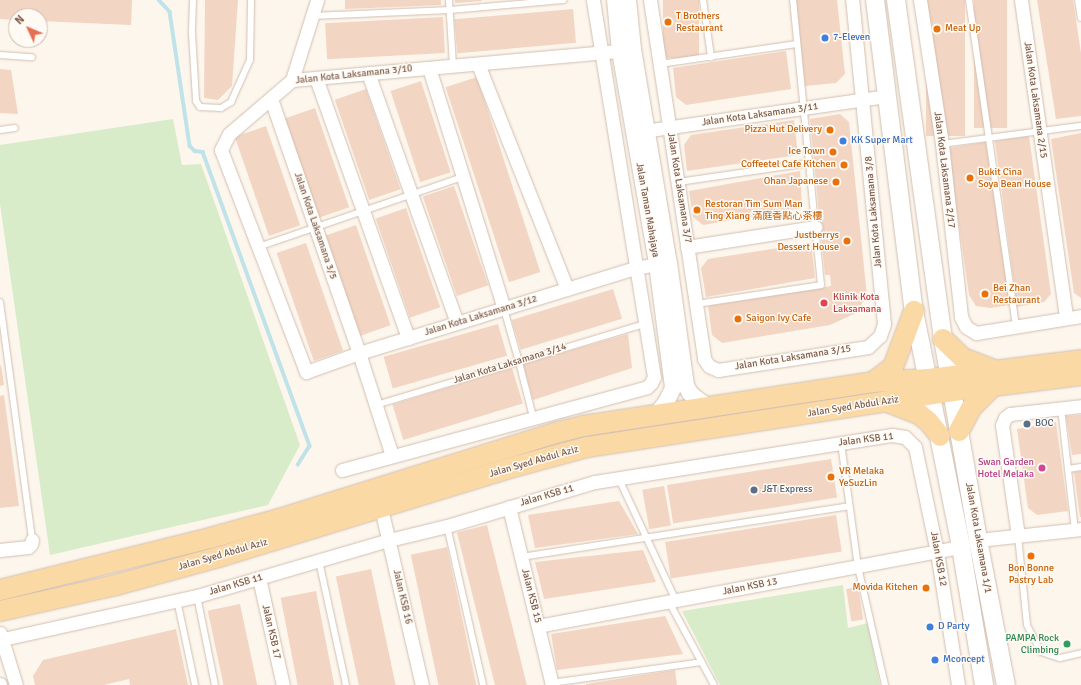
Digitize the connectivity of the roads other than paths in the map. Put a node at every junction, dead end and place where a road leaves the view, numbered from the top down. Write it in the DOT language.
graph roads {
  1 [pos="193,0"];
  2 [pos="252,0"];
  3 [pos="317,0"];
  4 [pos="449,0"];
  5 [pos="564,0"];
  6 [pos="593,0"];
  7 [pos="616,0"];
  8 [pos="628,0"];
  9 [pos="650,0"];
  10 [pos="703,0"];
  11 [pos="792,0"];
  12 [pos="852,0"];
  13 [pos="875,0"];
  14 [pos="896,0"];
  15 [pos="920,0"];
  16 [pos="969,0"];
  17 [pos="1021,0"];
  18 [pos="1078,0"];
  19 [pos="450,10"];
  20 [pos="312,16"];
  21 [pos="1081,18"];
  22 [pos="797,44"];
  23 [pos="626,50"];
  24 [pos="601,53"];
  25 [pos="0,55"];
  26 [pos="32,57"];
  27 [pos="711,57"];
  28 [pos="478,64"];
  29 [pos="660,64"];
  30 [pos="453,66"];
  31 [pos="429,68"];
  32 [pos="368,74"];
  33 [pos="316,78"];
  34 [pos="292,80"];
  35 [pos="886,96"];
  36 [pos="271,99"];
  37 [pos="863,101"];
  38 [pos="804,109"];
  39 [pos="1081,126"];
  40 [pos="15,128"];
  41 [pos="669,128"];
  42 [pos="0,130"];
  43 [pos="640,132"];
  44 [pos="1040,132"];
  45 [pos="990,138"];
  46 [pos="942,144"];
  47 [pos="809,162"];
  48 [pos="463,177"];
  49 [pos="678,182"];
  50 [pos="411,194"];
  51 [pos="363,211"];
  52 [pos="315,227"];
  53 [pos="815,227"];
  54 [pos="258,246"];
  55 [pos="687,247"];
  56 [pos="657,264"];
  57 [pos="635,268"];
  58 [pos="567,289"];
  59 [pos="0,302"];
  60 [pos="696,304"];
  61 [pos="504,309"];
  62 [pos="914,312"];
  63 [pos="1081,316"];
  64 [pos="1066,318"];
  65 [pos="457,323"];
  66 [pos="644,324"];
  67 [pos="1016,326"];
  68 [pos="408,338"];
  69 [pos="943,338"];
  70 [pos="868,346"];
  71 [pos="359,353"];
  72 [pos="1081,360"];
  73 [pos="519,362"];
  74 [pos="718,370"];
  75 [pos="306,372"];
  76 [pos="1081,375"];
  77 [pos="993,378"];
  78 [pos="873,382"];
  79 [pos="951,384"];
  80 [pos="930,387"];
  81 [pos="886,402"];
  82 [pos="376,405"];
  83 [pos="1081,406"];
  84 [pos="711,408"];
  85 [pos="1061,408"];
  86 [pos="656,415"];
  87 [pos="533,417"];
  88 [pos="959,431"];
  89 [pos="905,436"];
  90 [pos="940,436"];
  91 [pos="841,443"];
  92 [pos="392,456"];
  93 [pos="1081,467"];
  94 [pos="1068,469"];
  95 [pos="342,470"];
  96 [pos="618,478"];
  97 [pos="849,506"];
  98 [pos="509,507"];
  99 [pos="381,508"];
  100 [pos="447,526"];
  101 [pos="1078,529"];
  102 [pos="1018,536"];
  103 [pos="648,537"];
  104 [pos="32,540"];
  105 [pos="389,540"];
  106 [pos="978,540"];
  107 [pos="962,547"];
  108 [pos="0,550"];
  109 [pos="937,552"];
  110 [pos="521,557"];
  111 [pos="319,561"];
  112 [pos="858,567"];
  113 [pos="259,578"];
  114 [pos="4,585"];
  115 [pos="197,596"];
  116 [pos="177,600"];
  117 [pos="673,602"];
  118 [pos="0,611"];
  119 [pos="538,626"];
  120 [pos="2,636"];
  121 [pos="1081,653"];
  122 [pos="702,662"];
  123 [pos="551,684"];
  124 [pos="16,685"];
  125 [pos="195,685"];
  126 [pos="215,685"];
  127 [pos="283,685"];
  128 [pos="346,685"];
  129 [pos="422,685"];
  130 [pos="483,685"];
  131 [pos="714,685"];
  132 [pos="885,685"];
  133 [pos="958,685"];
  134 [pos="984,685"];
  135 [pos="1006,685"];
  1 -- 2 [label="lane"];
  3 -- 20 [label="street"];
  4 -- 19 [label="lane"];
  5 -- 19 [label="lane"];
  6 -- 24 [label="street"];
  7 -- 23 [label="street, Jalan Taman Mahajaya"];
  8 -- 23 [label="street, Jalan Taman Mahajaya"];
  9 -- 29 [label="street, Jalan Kota Laksamana 3/7"];
  10 -- 27 [label="lane"];
  11 -- 22 [label="lane"];
  12 -- 37 [label="street, Jalan Kota Laksamana 3/8"];
  13 -- 35 [label="main road, Jalan Kota Laksamana 1/1"];
  14 -- 69 [label="main road, Jalan Kota Laksamana 1/1"];
  15 -- 46 [label="street, Jalan Kota Laksamana 2/17"];
  16 -- 45 [label="lane"];
  17 -- 44 [label="street, Jalan Kota Laksamana 2/15"];
  18 -- 21 [label="lane"];
  19 -- 20 [label="lane"];
  19 -- 30 [label="lane"];
  20 -- 34 [label="street"];
  22 -- 27 [label="lane"];
  22 -- 38 [label="lane"];
  23 -- 24 [label="street, Jalan Kota Laksamana 3/10"];
  23 -- 43 [label="street, Jalan Taman Mahajaya"];
  24 -- 28 [label="street, Jalan Kota Laksamana 3/10"];
  24 -- 57 [label="street"];
  25 -- 26 [label="lane"];
  27 -- 29 [label="lane"];
  28 -- 30 [label="street, Jalan Kota Laksamana 3/10"];
  28 -- 58 [label="street"];
  29 -- 41 [label="street, Jalan Kota Laksamana 3/7"];
  30 -- 31 [label="street, Jalan Kota Laksamana 3/10"];
  31 -- 32 [label="street, Jalan Kota Laksamana 3/10"];
  31 -- 48 [label="street"];
  32 -- 33 [label="street, Jalan Kota Laksamana 3/10"];
  32 -- 50 [label="street"];
  33 -- 34 [label="street, Jalan Kota Laksamana 3/10"];
  33 -- 51 [label="street"];
  34 -- 36 [label="street, Jalan Kota Laksamana 3/10"];
  35 -- 37 [label="street, Jalan Kota Laksamana 3/11"];
  35 -- 62 [label="main road, Jalan Kota Laksamana 1/1"];
  36 -- 52 [label="street, Jalan Kota Laksamana 3/5"];
  36 -- 54 [label="street, Jalan Kota Laksamana 3/10"];
  37 -- 38 [label="street, Jalan Kota Laksamana 3/11"];
  37 -- 70 [label="street, Jalan Kota Laksamana 3/8"];
  38 -- 41 [label="street, Jalan Kota Laksamana 3/11"];
  38 -- 47 [label="lane"];
  39 -- 44 [label="lane"];
  40 -- 42 [label="lane"];
  41 -- 43 [label="street, Jalan Kota Laksamana 3/11"];
  41 -- 49 [label="street, Jalan Kota Laksamana 3/7"];
  43 -- 56 [label="street, Jalan Taman Mahajaya"];
  43 -- 84 [label="street, Jalan Taman Mahajaya"];
  44 -- 45 [label="lane"];
  44 -- 64 [label="street, Jalan Kota Laksamana 2/15"];
  45 -- 46 [label="lane"];
  45 -- 67 [label="lane"];
  46 -- 67 [label="street, Jalan Kota Laksamana 2/17"];
  47 -- 49 [label="lane"];
  47 -- 53 [label="lane"];
  48 -- 50 [label="lane"];
  48 -- 61 [label="street"];
  49 -- 55 [label="street, Jalan Kota Laksamana 3/7"];
  50 -- 51 [label="lane"];
  50 -- 65 [label="street"];
  51 -- 52 [label="lane"];
  51 -- 68 [label="street"];
  52 -- 54 [label="lane"];
  52 -- 71 [label="street, Jalan Kota Laksamana 3/5"];
  53 -- 55 [label="street"];
  53 -- 60 [label="lane"];
  54 -- 75 [label="street, Jalan Kota Laksamana 3/10"];
  55 -- 60 [label="street, Jalan Kota Laksamana 3/7"];
  56 -- 57 [label="street, Jalan Kota Laksamana 3/12"];
  56 -- 86 [label="street, Jalan Taman Mahajaya"];
  57 -- 58 [label="street, Jalan Kota Laksamana 3/12"];
  57 -- 66 [label="street"];
  58 -- 61 [label="street, Jalan Kota Laksamana 3/12"];
  59 -- 104 [label="lane"];
  60 -- 74 [label="street, Jalan Kota Laksamana 3/7"];
  61 -- 65 [label="street, Jalan Kota Laksamana 3/12"];
  61 -- 73 [label="lane"];
  62 -- 78 [label="main road"];
  62 -- 80 [label="main road, Jalan Kota Laksamana 1/1"];
  63 -- 64 [label="street"];
  64 -- 67 [label="street"];
  65 -- 68 [label="street, Jalan Kota Laksamana 3/12"];
  66 -- 73 [label="lane, Jalan Kota Laksamana 3/14"];
  66 -- 87 [label="street"];
  68 -- 71 [label="street, Jalan Kota Laksamana 3/12"];
  69 -- 77 [label="main road"];
  69 -- 79 [label="main road, Jalan Kota Laksamana 1/1"];
  70 -- 74 [label="street, Jalan Kota Laksamana 3/15"];
  71 -- 75 [label="street, Jalan Kota Laksamana 3/12"];
  71 -- 82 [label="street, Jalan Kota Laksamana 3/5"];
  72 -- 77 [label="main road, Jalan Syed Abdul Aziz"];
  73 -- 82 [label="lane, Jalan Kota Laksamana 3/14"];
  73 -- 87 [label="lane"];
  76 -- 77 [label="main road, Jalan Syed Abdul Aziz"];
  77 -- 79 [label="main road, Jalan Syed Abdul Aziz"];
  77 -- 88 [label="main road"];
  78 -- 80 [label="main road, Jalan Syed Abdul Aziz"];
  78 -- 84 [label="main road, Jalan Syed Abdul Aziz"];
  79 -- 80 [label="main road, Jalan Syed Abdul Aziz"];
  79 -- 88 [label="main road, Jalan Kota Laksamana 1/1"];
  80 -- 81 [label="main road, Jalan Syed Abdul Aziz"];
  80 -- 90 [label="main road, Jalan Kota Laksamana 1/1"];
  81 -- 90 [label="main road"];
  81 -- 99 [label="main road, Jalan Syed Abdul Aziz"];
  82 -- 92 [label="street, Jalan Kota Laksamana 3/5"];
  83 -- 85 [label="street"];
  84 -- 86 [label="main road, Jalan Syed Abdul Aziz"];
  85 -- 94 [label="lane"];
  85 -- 102 [label="street"];
  86 -- 114 [label="main road, Jalan Syed Abdul Aziz"];
  87 -- 92 [label="street"];
  88 -- 106 [label="main road, Jalan Kota Laksamana 1/1"];
  89 -- 91 [label="street, Jalan KSB 11"];
  89 -- 109 [label="street, Jalan KSB 12"];
  90 -- 107 [label="main road, Jalan Kota Laksamana 1/1"];
  91 -- 96 [label="street, Jalan KSB 11"];
  91 -- 97 [label="lane"];
  92 -- 95 [label="street"];
  93 -- 94 [label="lane"];
  94 -- 101 [label="lane"];
  96 -- 98 [label="street, Jalan KSB 11"];
  96 -- 103 [label="lane"];
  97 -- 103 [label="lane"];
  97 -- 112 [label="lane"];
  98 -- 100 [label="street, Jalan KSB 11"];
  98 -- 110 [label="street, Jalan KSB 15"];
  99 -- 105 [label="street, Jalan KSB 16"];
  99 -- 118 [label="main road, Jalan Syed Abdul Aziz"];
  100 -- 105 [label="street, Jalan KSB 11"];
  100 -- 130 [label="lane"];
  101 -- 102 [label="street"];
  102 -- 106 [label="street"];
  102 -- 121 [label="lane"];
  103 -- 110 [label="lane"];
  103 -- 117 [label="lane"];
  104 -- 108 [label="street"];
  105 -- 111 [label="street, Jalan KSB 11"];
  105 -- 129 [label="street, Jalan KSB 16"];
  106 -- 135 [label="main road, Jalan Kota Laksamana 1/1"];
  107 -- 109 [label="street, Jalan KSB 13"];
  107 -- 134 [label="main road, Jalan Kota Laksamana 1/1"];
  109 -- 112 [label="street, Jalan KSB 13"];
  109 -- 133 [label="street, Jalan KSB 12"];
  110 -- 119 [label="street, Jalan KSB 15"];
  111 -- 113 [label="street, Jalan KSB 11"];
  111 -- 128 [label="lane"];
  112 -- 117 [label="street, Jalan KSB 13"];
  112 -- 132 [label="lane"];
  113 -- 115 [label="street, Jalan KSB 11"];
  113 -- 127 [label="street, Jalan KSB 17"];
  115 -- 116 [label="street, Jalan KSB 11"];
  115 -- 126 [label="lane"];
  116 -- 120 [label="street, Jalan KSB 11"];
  116 -- 125 [label="lane"];
  117 -- 119 [label="street, Jalan KSB 13"];
  117 -- 122 [label="lane"];
  119 -- 123 [label="street, Jalan KSB 15"];
  120 -- 124 [label="street"];
  122 -- 123 [label="lane"];
  122 -- 131 [label="lane"];
}
